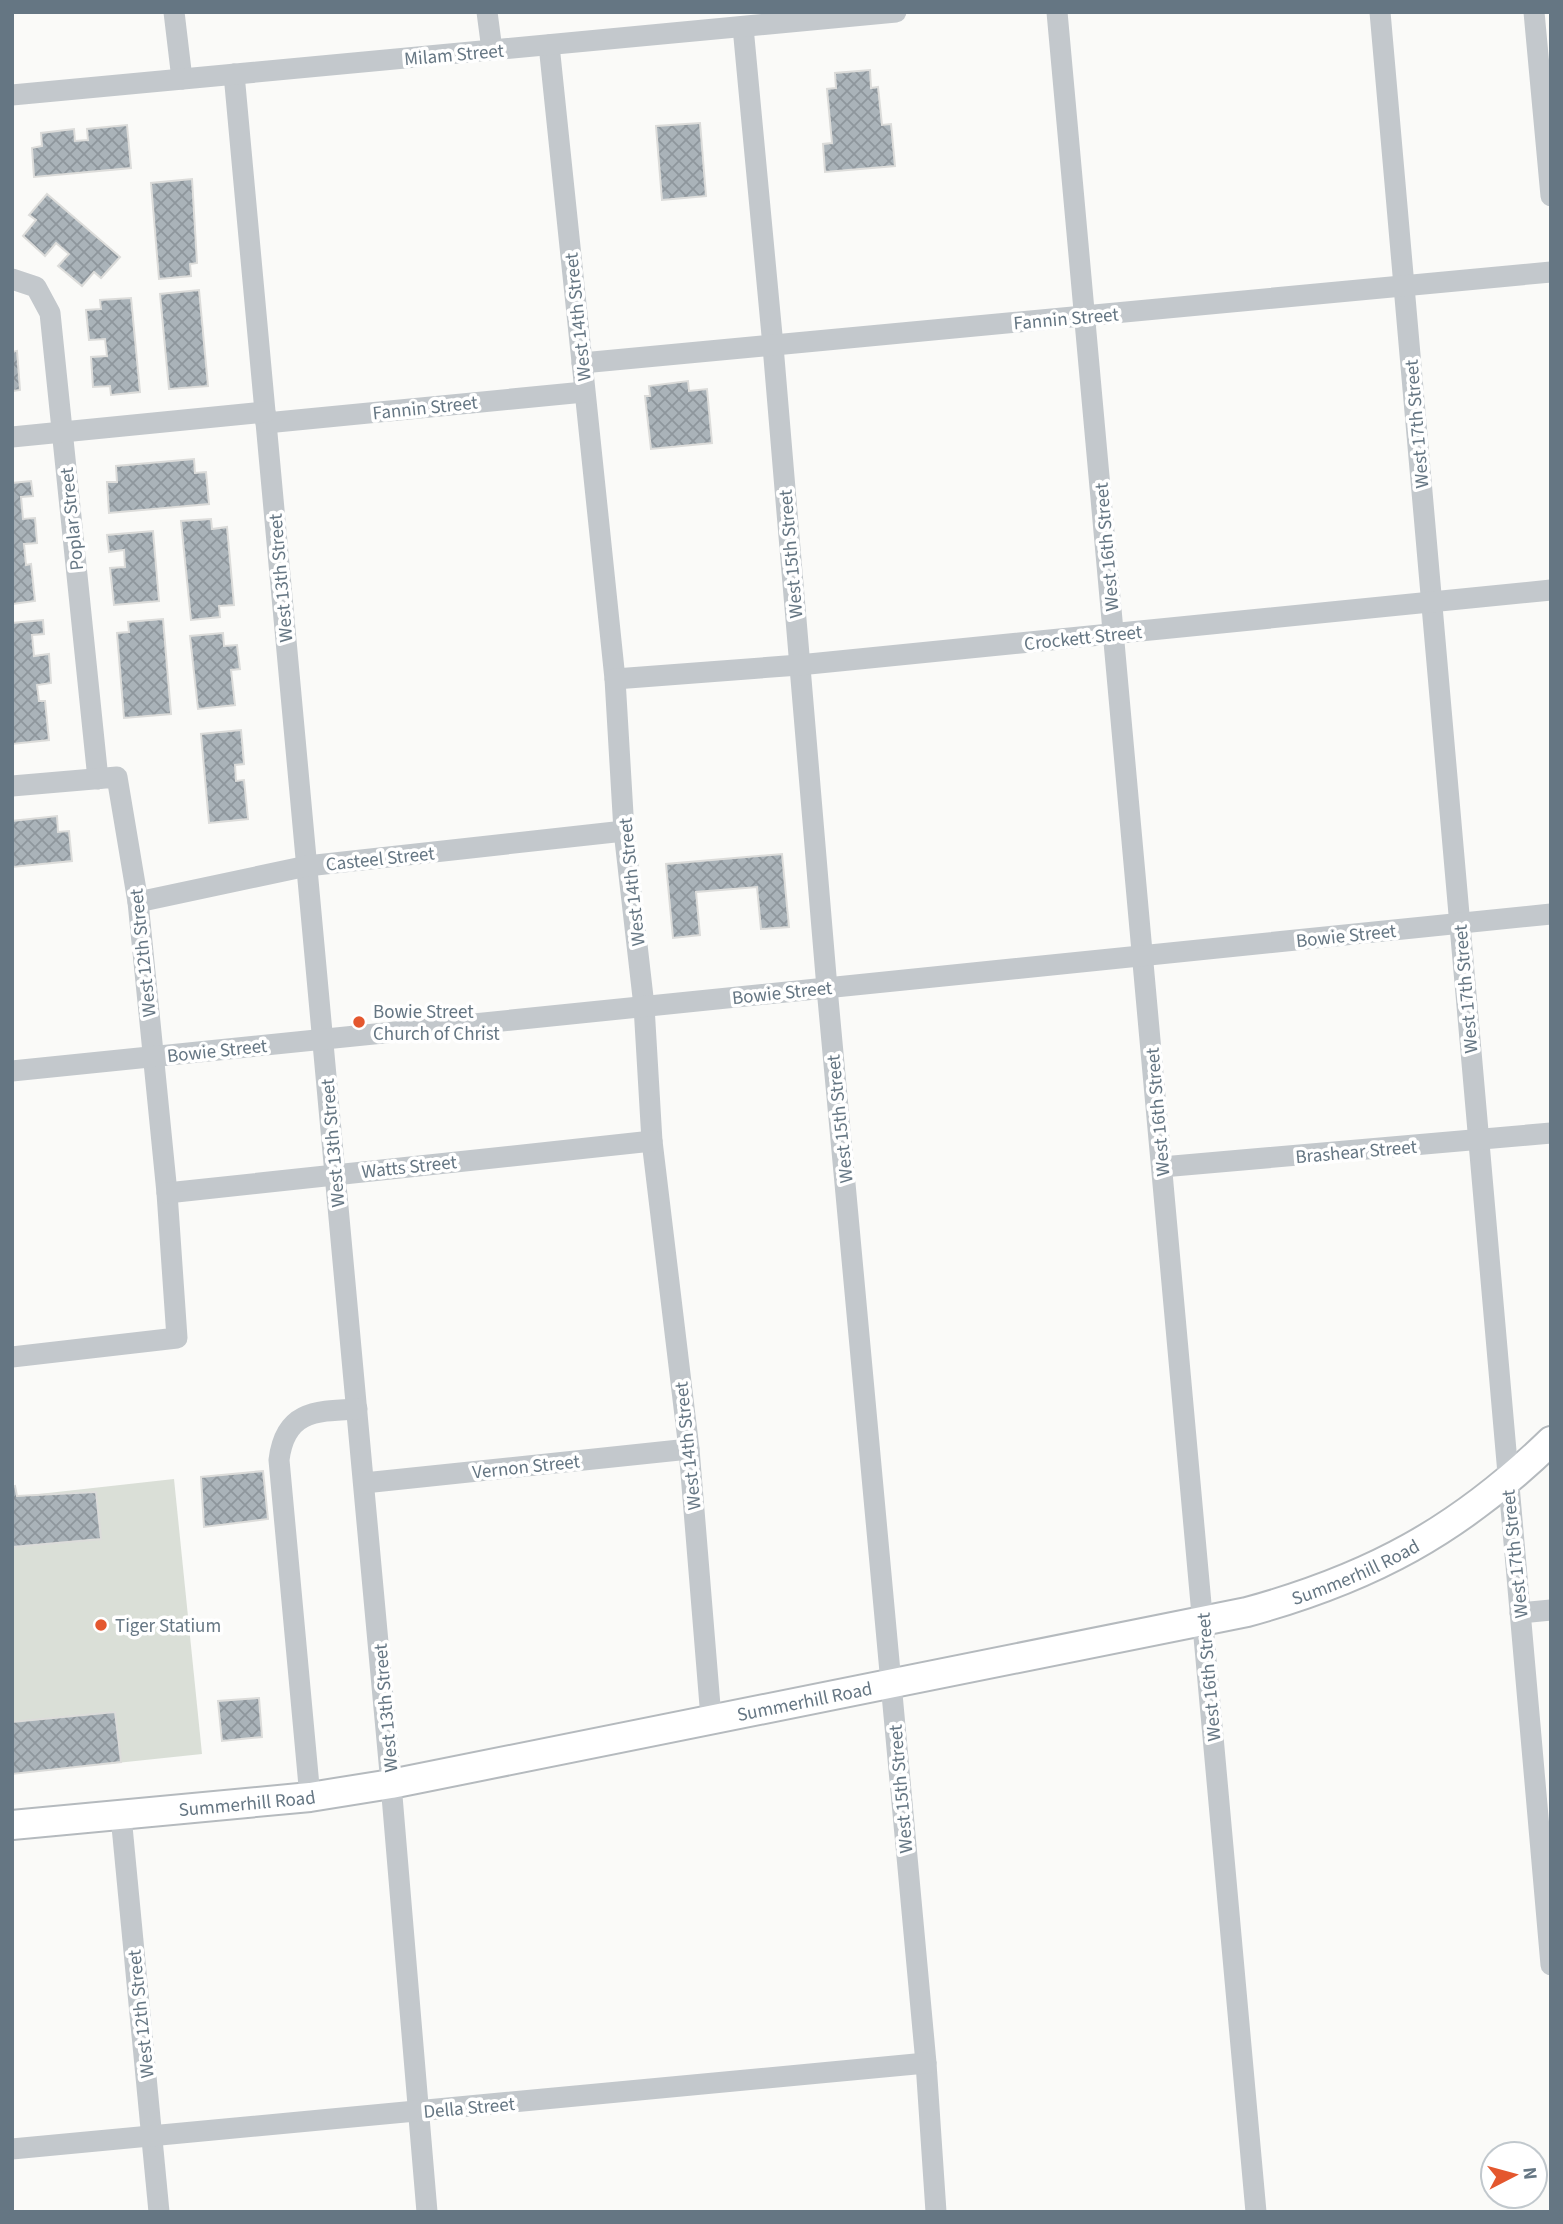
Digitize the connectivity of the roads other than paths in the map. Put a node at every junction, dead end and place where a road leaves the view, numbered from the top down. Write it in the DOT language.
graph roads {
  1 [pos="174,12"];
  2 [pos="487,12"];
  3 [pos="896,12"];
  4 [pos="1058,12"];
  5 [pos="1380,12"];
  6 [pos="1534,12"];
  7 [pos="784,17"];
  8 [pos="743,27"];
  9 [pos="549,45"];
  10 [pos="492,50"];
  11 [pos="234,74"];
  12 [pos="182,79"];
  13 [pos="12,95"];
  14 [pos="1551,196"];
  15 [pos="1551,272"];
  16 [pos="12,279"];
  17 [pos="1404,286"];
  18 [pos="1085,316"];
  19 [pos="773,346"];
  20 [pos="582,363"];
  21 [pos="584,392"];
  22 [pos="265,417"];
  23 [pos="62,432"];
  24 [pos="12,437"];
  25 [pos="1551,590"];
  26 [pos="1431,601"];
  27 [pos="1114,634"];
  28 [pos="799,665"];
  29 [pos="615,679"];
  30 [pos="108,778"];
  31 [pos="12,786"];
  32 [pos="624,831"];
  33 [pos="307,866"];
  34 [pos="138,902"];
  35 [pos="1551,914"];
  36 [pos="1459,923"];
  37 [pos="1143,955"];
  38 [pos="827,988"];
  39 [pos="644,1006"];
  40 [pos="323,1039"];
  41 [pos="152,1056"];
  42 [pos="12,1071"];
  43 [pos="1551,1133"];
  44 [pos="652,1141"];
  45 [pos="1478,1141"];
  46 [pos="1162,1167"];
  47 [pos="335,1174"];
  48 [pos="167,1193"];
  49 [pos="12,1357"];
  50 [pos="357,1409"];
  51 [pos="1551,1441"];
  52 [pos="689,1449"];
  53 [pos="1507,1480"];
  54 [pos="364,1483"];
  55 [pos="1551,1611"];
  56 [pos="1520,1614"];
  57 [pos="1203,1621"];
  58 [pos="890,1683"];
  59 [pos="711,1718"];
  60 [pos="391,1784"];
  61 [pos="310,1797"];
  62 [pos="121,1816"];
  63 [pos="12,1825"];
  64 [pos="1551,1965"];
  65 [pos="926,2063"];
  66 [pos="418,2112"];
  67 [pos="152,2136"];
  68 [pos="12,2148"];
  69 [pos="159,2212"];
  70 [pos="427,2212"];
  71 [pos="936,2212"];
  72 [pos="1256,2212"];
  1 -- 12 [label="street"];
  2 -- 10 [label="street"];
  3 -- 7 [label="street, Milam Street"];
  4 -- 18 [label="street, West 16th Street"];
  5 -- 17 [label="street, West 17th Street"];
  6 -- 14 [label="street"];
  7 -- 8 [label="street, Milam Street"];
  8 -- 9 [label="street, Milam Street"];
  8 -- 19 [label="street, West 15th Street"];
  9 -- 10 [label="street, Milam Street"];
  9 -- 20 [label="street, West 14th Street"];
  10 -- 11 [label="street, Milam Street"];
  11 -- 12 [label="street, Milam Street"];
  11 -- 22 [label="street, West 13th Street"];
  12 -- 13 [label="street, Milam Street"];
  15 -- 17 [label="street, Fannin Street"];
  16 -- 23 [label="street, Poplar Street"];
  17 -- 18 [label="street, Fannin Street"];
  17 -- 26 [label="street, West 17th Street"];
  18 -- 19 [label="street, Fannin Street"];
  18 -- 27 [label="street, West 16th Street"];
  19 -- 20 [label="street, Fannin Street"];
  19 -- 28 [label="street, West 15th Street"];
  20 -- 21 [label="street, West 14th Street"];
  21 -- 22 [label="street, Fannin Street"];
  21 -- 29 [label="street, West 14th Street"];
  22 -- 23 [label="street, Fannin Street"];
  22 -- 33 [label="street, West 13th Street"];
  23 -- 24 [label="street, Fannin Street"];
  23 -- 30 [label="street, Poplar Street"];
  25 -- 26 [label="street, Crockett Street"];
  26 -- 27 [label="street, Crockett Street"];
  26 -- 36 [label="street, West 17th Street"];
  27 -- 28 [label="street, Crockett Street"];
  27 -- 37 [label="street, West 16th Street"];
  28 -- 29 [label="street, Crockett Street"];
  28 -- 38 [label="street, West 15th Street"];
  29 -- 32 [label="street, West 14th Street"];
  30 -- 31 [label="street"];
  30 -- 34 [label="street, West 12th Street"];
  32 -- 33 [label="street, Casteel Street"];
  32 -- 39 [label="street, West 14th Street"];
  33 -- 34 [label="street, Casteel Street"];
  33 -- 40 [label="street, West 13th Street"];
  34 -- 41 [label="street, West 12th Street"];
  35 -- 36 [label="street, Bowie Street"];
  36 -- 37 [label="street, Bowie Street"];
  36 -- 45 [label="street, West 17th Street"];
  37 -- 38 [label="street, Bowie Street"];
  37 -- 46 [label="street, West 16th Street"];
  38 -- 39 [label="street, Bowie Street"];
  38 -- 58 [label="street, West 15th Street"];
  39 -- 40 [label="street, Bowie Street"];
  39 -- 44 [label="street, West 14th Street"];
  40 -- 41 [label="street, Bowie Street"];
  40 -- 47 [label="street, West 13th Street"];
  41 -- 42 [label="street, Bowie Street"];
  41 -- 48 [label="street, West 12th Street"];
  43 -- 45 [label="street, Brashear Street"];
  44 -- 47 [label="street, Watts Street"];
  44 -- 52 [label="street, West 14th Street"];
  45 -- 46 [label="street, Brashear Street"];
  45 -- 53 [label="street, West 17th Street"];
  46 -- 57 [label="street, West 16th Street"];
  47 -- 48 [label="street, Watts Street"];
  47 -- 50 [label="street, West 13th Street"];
  48 -- 49 [label="street, West 12th Street"];
  50 -- 54 [label="street, West 13th Street"];
  50 -- 61 [label="street"];
  51 -- 53 [label="main road, Summerhill Road"];
  52 -- 54 [label="street, Vernon Street"];
  52 -- 59 [label="street, West 14th Street"];
  53 -- 56 [label="street, West 17th Street"];
  53 -- 57 [label="main road, Summerhill Road"];
  54 -- 60 [label="street, West 13th Street"];
  55 -- 56 [label="street"];
  56 -- 64 [label="street, West 17th Street"];
  57 -- 58 [label="main road, Summerhill Road"];
  57 -- 72 [label="street, West 16th Street"];
  58 -- 59 [label="main road, Summerhill Road"];
  58 -- 65 [label="street, West 15th Street"];
  59 -- 60 [label="main road, Summerhill Road"];
  60 -- 61 [label="main road, Summerhill Road"];
  60 -- 66 [label="street, West 13th Street"];
  61 -- 62 [label="main road, Summerhill Road"];
  62 -- 63 [label="main road, Summerhill Road"];
  62 -- 67 [label="street, West 12th Street"];
  65 -- 66 [label="street, Della Street"];
  65 -- 71 [label="street, West 15th Street"];
  66 -- 67 [label="street, Della Street"];
  66 -- 70 [label="street, West 13th Street"];
  67 -- 68 [label="street, Della Street"];
  67 -- 69 [label="street, West 12th Street"];
}
